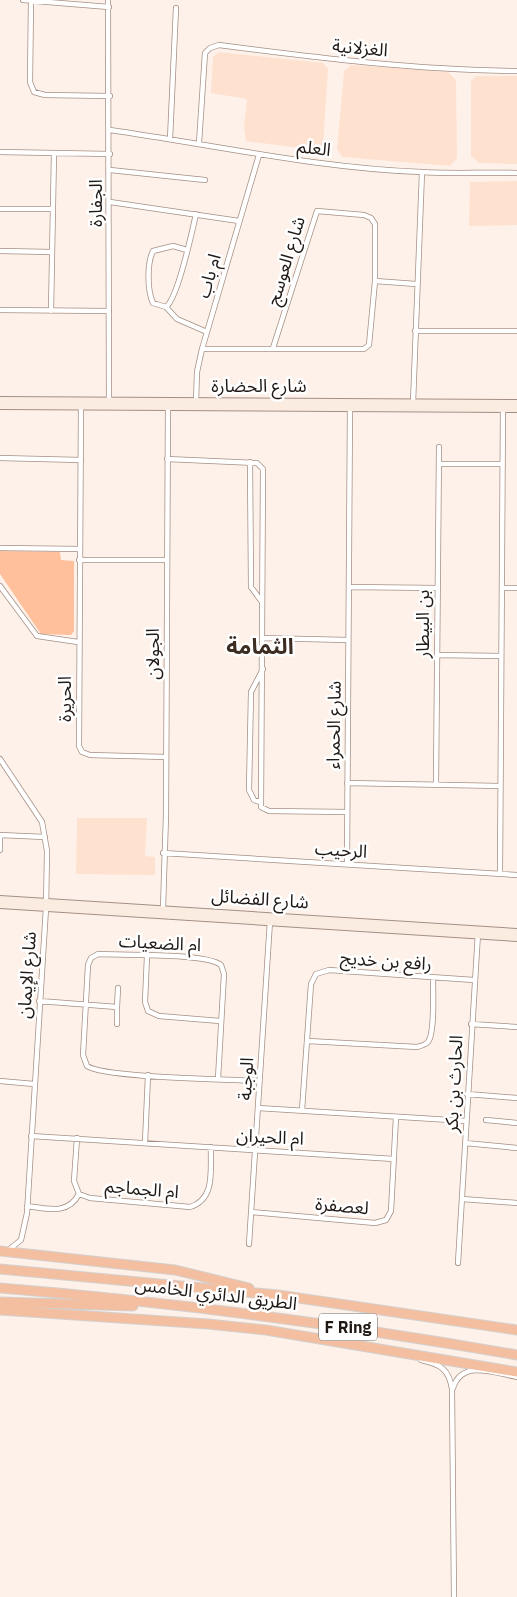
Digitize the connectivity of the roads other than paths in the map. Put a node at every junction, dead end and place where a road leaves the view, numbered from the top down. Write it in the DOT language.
graph roads {
  1 [pos="23,0"];
  2 [pos="108,0"];
  3 [pos="32,1"];
  4 [pos="109,7"];
  5 [pos="176,8"];
  6 [pos="517,71"];
  7 [pos="110,96"];
  8 [pos="110,130"];
  9 [pos="170,139"];
  10 [pos="199,144"];
  11 [pos="0,152"];
  12 [pos="54,153"];
  13 [pos="110,154"];
  14 [pos="259,155"];
  15 [pos="110,170"];
  16 [pos="422,172"];
  17 [pos="517,173"];
  18 [pos="204,180"];
  19 [pos="110,202"];
  20 [pos="0,209"];
  21 [pos="53,209"];
  22 [pos="196,214"];
  23 [pos="239,221"];
  24 [pos="187,250"];
  25 [pos="0,251"];
  26 [pos="52,252"];
  27 [pos="375,281"];
  28 [pos="416,284"];
  29 [pos="166,307"];
  30 [pos="0,310"];
  31 [pos="51,310"];
  32 [pos="109,311"];
  33 [pos="415,331"];
  34 [pos="517,331"];
  35 [pos="207,332"];
  36 [pos="273,348"];
  37 [pos="202,349"];
  38 [pos="0,400"];
  39 [pos="81,403"];
  40 [pos="109,403"];
  41 [pos="517,403"];
  42 [pos="168,404"];
  43 [pos="196,404"];
  44 [pos="350,405"];
  45 [pos="0,406"];
  46 [pos="413,406"];
  47 [pos="503,406"];
  48 [pos="517,410"];
  49 [pos="439,446"];
  50 [pos="0,458"];
  51 [pos="168,459"];
  52 [pos="81,460"];
  53 [pos="250,462"];
  54 [pos="439,464"];
  55 [pos="503,464"];
  56 [pos="0,548"];
  57 [pos="80,549"];
  58 [pos="79,560"];
  59 [pos="167,560"];
  60 [pos="0,586"];
  61 [pos="349,586"];
  62 [pos="437,588"];
  63 [pos="502,588"];
  64 [pos="517,588"];
  65 [pos="262,602"];
  66 [pos="262,638"];
  67 [pos="348,640"];
  68 [pos="78,642"];
  69 [pos="437,655"];
  70 [pos="501,656"];
  71 [pos="264,668"];
  72 [pos="166,757"];
  73 [pos="0,759"];
  74 [pos="347,783"];
  75 [pos="436,785"];
  76 [pos="500,786"];
  77 [pos="260,802"];
  78 [pos="347,812"];
  79 [pos="0,836"];
  80 [pos="45,837"];
  81 [pos="0,850"];
  82 [pos="164,853"];
  83 [pos="347,864"];
  84 [pos="500,874"];
  85 [pos="517,874"];
  86 [pos="1,903"];
  87 [pos="46,904"];
  88 [pos="163,908"];
  89 [pos="134,914"];
  90 [pos="271,918"];
  91 [pos="504,931"];
  92 [pos="517,932"];
  93 [pos="476,936"];
  94 [pos="517,938"];
  95 [pos="147,956"];
  96 [pos="433,978"];
  97 [pos="474,980"];
  98 [pos="118,988"];
  99 [pos="39,1001"];
  100 [pos="85,1005"];
  101 [pos="117,1007"];
  102 [pos="220,1021"];
  103 [pos="117,1024"];
  104 [pos="471,1024"];
  105 [pos="517,1027"];
  106 [pos="308,1041"];
  107 [pos="148,1075"];
  108 [pos="218,1079"];
  109 [pos="0,1081"];
  110 [pos="259,1081"];
  111 [pos="34,1084"];
  112 [pos="467,1094"];
  113 [pos="517,1098"];
  114 [pos="258,1108"];
  115 [pos="302,1110"];
  116 [pos="396,1117"];
  117 [pos="486,1120"];
  118 [pos="466,1121"];
  119 [pos="517,1123"];
  120 [pos="31,1136"];
  121 [pos="77,1138"];
  122 [pos="144,1143"];
  123 [pos="465,1143"];
  124 [pos="211,1147"];
  125 [pos="517,1148"];
  126 [pos="256,1149"];
  127 [pos="394,1159"];
  128 [pos="79,1194"];
  129 [pos="462,1199"];
  130 [pos="517,1203"];
  131 [pos="27,1206"];
  132 [pos="251,1212"];
  133 [pos="249,1244"];
  134 [pos="3,1251"];
  135 [pos="458,1263"];
  136 [pos="0,1269"];
  137 [pos="0,1288"];
  138 [pos="278,1295"];
  139 [pos="0,1302"];
  140 [pos="179,1305"];
  141 [pos="0,1310"];
  142 [pos="517,1330"];
  143 [pos="387,1349"];
  144 [pos="517,1355"];
  145 [pos="517,1372"];
  146 [pos="517,1377"];
  147 [pos="452,1389"];
  148 [pos="454,1597"];
  1 -- 3 [label="street"];
  2 -- 4 [label="street, الجفارة"];
  3 -- 4 [label="street"];
  3 -- 7 [label="street"];
  4 -- 7 [label="street, الجفارة"];
  5 -- 9 [label="street"];
  6 -- 10 [label="street, الغزلانية"];
  7 -- 8 [label="street, الجفارة"];
  8 -- 9 [label="street, العلم"];
  8 -- 13 [label="street, الجفارة"];
  9 -- 10 [label="street, العلم"];
  10 -- 14 [label="street, العلم"];
  11 -- 12 [label="street"];
  12 -- 13 [label="street"];
  12 -- 21 [label="street"];
  13 -- 15 [label="street, الجفارة"];
  14 -- 16 [label="street, العلم"];
  14 -- 23 [label="street, ام باب"];
  15 -- 18 [label="street"];
  15 -- 19 [label="street, الجفارة"];
  16 -- 17 [label="street, العلم"];
  16 -- 28 [label="street"];
  19 -- 22 [label="street"];
  19 -- 32 [label="street, الجفارة"];
  20 -- 21 [label="street"];
  21 -- 26 [label="street"];
  22 -- 23 [label="street"];
  22 -- 24 [label="street"];
  23 -- 35 [label="street, ام باب"];
  24 -- 29 [label="street"];
  24 -- 29 [label="street"];
  25 -- 26 [label="street"];
  26 -- 31 [label="street"];
  27 -- 28 [label="street"];
  27 -- 36 [label="street, شارع العوسج"];
  27 -- 36 [label="street, شارع العوسج"];
  28 -- 33 [label="street"];
  29 -- 35 [label="street"];
  30 -- 31 [label="street"];
  31 -- 32 [label="street"];
  32 -- 40 [label="street, الجفارة"];
  33 -- 34 [label="street"];
  33 -- 46 [label="street"];
  35 -- 37 [label="street, ام باب"];
  36 -- 37 [label="street, شارع العوسج"];
  37 -- 43 [label="street, ام باب"];
  38 -- 39 [label="street, شارع الحضارة"];
  39 -- 40 [label="street, شارع الحضارة"];
  39 -- 45 [label="street, شارع الحضارة"];
  39 -- 52 [label="street, الحريرة"];
  40 -- 42 [label="street, شارع الحضارة"];
  41 -- 47 [label="street, شارع الحضارة"];
  42 -- 43 [label="street, شارع الحضارة"];
  42 -- 51 [label="street, الجولان"];
  43 -- 44 [label="street, شارع الحضارة"];
  44 -- 46 [label="street, شارع الحضارة"];
  44 -- 61 [label="street, شارع الحمراء"];
  46 -- 47 [label="street, شارع الحضارة"];
  47 -- 48 [label="street, شارع الحضارة"];
  47 -- 55 [label="street"];
  49 -- 54 [label="street, بن البيطار"];
  50 -- 52 [label="street"];
  51 -- 53 [label="street"];
  51 -- 59 [label="street, الجولان"];
  52 -- 57 [label="street, الحريرة"];
  53 -- 65 [label="street"];
  53 -- 65 [label="street"];
  54 -- 55 [label="street"];
  54 -- 62 [label="street, بن البيطار"];
  55 -- 63 [label="street"];
  56 -- 57 [label="street"];
  57 -- 58 [label="street, الحريرة"];
  58 -- 59 [label="street"];
  58 -- 68 [label="street, الحريرة"];
  59 -- 72 [label="street, الجولان"];
  60 -- 68 [label="street"];
  61 -- 62 [label="street"];
  61 -- 67 [label="street, شارع الحمراء"];
  62 -- 69 [label="street, بن البيطار"];
  63 -- 64 [label="street"];
  63 -- 70 [label="street"];
  65 -- 66 [label="street"];
  66 -- 67 [label="street"];
  66 -- 71 [label="street"];
  67 -- 74 [label="street, شارع الحمراء"];
  68 -- 72 [label="street, الحريرة"];
  69 -- 70 [label="street"];
  69 -- 75 [label="street, بن البيطار"];
  70 -- 76 [label="street"];
  71 -- 77 [label="street"];
  71 -- 77 [label="street"];
  72 -- 82 [label="street, الجولان"];
  73 -- 80 [label="street, شارع الإيمان"];
  74 -- 75 [label="street"];
  74 -- 78 [label="street, شارع الحمراء"];
  75 -- 76 [label="street"];
  76 -- 84 [label="street"];
  77 -- 78 [label="street"];
  78 -- 83 [label="street, شارع الحمراء"];
  79 -- 80 [label="street"];
  79 -- 81 [label="street"];
  80 -- 87 [label="street, شارع الإيمان"];
  82 -- 83 [label="street, الرحيب"];
  82 -- 88 [label="street, الجولان"];
  83 -- 84 [label="street, الرحيب"];
  84 -- 85 [label="street, الرحيب"];
  86 -- 87 [label="street"];
  87 -- 88 [label="street, شارع الفضائل"];
  87 -- 89 [label="street"];
  87 -- 99 [label="street, شارع الإيمان"];
  88 -- 89 [label="street"];
  88 -- 90 [label="street, شارع الفضائل"];
  89 -- 90 [label="street"];
  90 -- 91 [label="street, شارع الفضائل"];
  90 -- 93 [label="street"];
  90 -- 110 [label="street, الوجبة"];
  91 -- 92 [label="street, شارع الفضائل"];
  91 -- 93 [label="street"];
  93 -- 94 [label="street"];
  93 -- 97 [label="street, الحارث بن بكر"];
  95 -- 100 [label="street, ام الضعيات"];
  95 -- 102 [label="street"];
  95 -- 102 [label="street, ام الضعيات"];
  96 -- 97 [label="street, رافع بن خديج"];
  96 -- 106 [label="street"];
  96 -- 106 [label="street, رافع بن خديج"];
  97 -- 104 [label="street, الحارث بن بكر"];
  98 -- 101 [label="street"];
  99 -- 100 [label="street"];
  99 -- 111 [label="street, شارع الإيمان"];
  100 -- 101 [label="street"];
  100 -- 107 [label="street, ام الضعيات"];
  101 -- 103 [label="street"];
  102 -- 108 [label="street, ام الضعيات"];
  104 -- 105 [label="street"];
  104 -- 112 [label="street, الحارث بن بكر"];
  106 -- 115 [label="street, رافع بن خديج"];
  107 -- 108 [label="street, ام الضعيات"];
  107 -- 122 [label="street"];
  108 -- 110 [label="street, ام الضعيات"];
  109 -- 111 [label="street"];
  110 -- 114 [label="street, الوجبة"];
  111 -- 120 [label="street, شارع الإيمان"];
  112 -- 113 [label="street"];
  112 -- 118 [label="street, الحارث بن بكر"];
  114 -- 115 [label="street"];
  114 -- 126 [label="street, الوجبة"];
  115 -- 116 [label="street"];
  116 -- 118 [label="street"];
  116 -- 127 [label="street, لعصفرة"];
  117 -- 119 [label="street"];
  118 -- 123 [label="street, الحارث بن بكر"];
  120 -- 121 [label="street, ام الحيران"];
  120 -- 131 [label="street, شارع الإيمان"];
  121 -- 122 [label="street, ام الحيران"];
  121 -- 128 [label="street, ام الجماجم"];
  122 -- 124 [label="street, ام الحيران"];
  123 -- 125 [label="street"];
  123 -- 129 [label="street, الحارث بن بكر"];
  124 -- 126 [label="street, ام الحيران"];
  124 -- 128 [label="street, ام الجماجم"];
  126 -- 127 [label="street, ام الحيران"];
  126 -- 132 [label="street, الوجبة"];
  127 -- 132 [label="street, لعصفرة"];
  128 -- 131 [label="street"];
  129 -- 130 [label="street"];
  129 -- 135 [label="street, الحارث بن بكر"];
  131 -- 134 [label="street, شارع الإيمان"];
  132 -- 133 [label="street, الوجبة"];
  134 -- 138 [label="highway"];
  136 -- 138 [label="highway, الطريق الدائري الخامس / F Ring"];
  137 -- 140 [label="highway, الطريق الدائري الخامس / F Ring"];
  138 -- 142 [label="highway, الطريق الدائري الخامس / F Ring"];
  139 -- 140 [label="highway"];
  140 -- 144 [label="highway, الطريق الدائري الخامس / F Ring"];
  141 -- 143 [label="highway"];
  143 -- 145 [label="highway"];
  143 -- 147 [label="street"];
  146 -- 147 [label="street"];
  147 -- 148 [label="street"];
}
